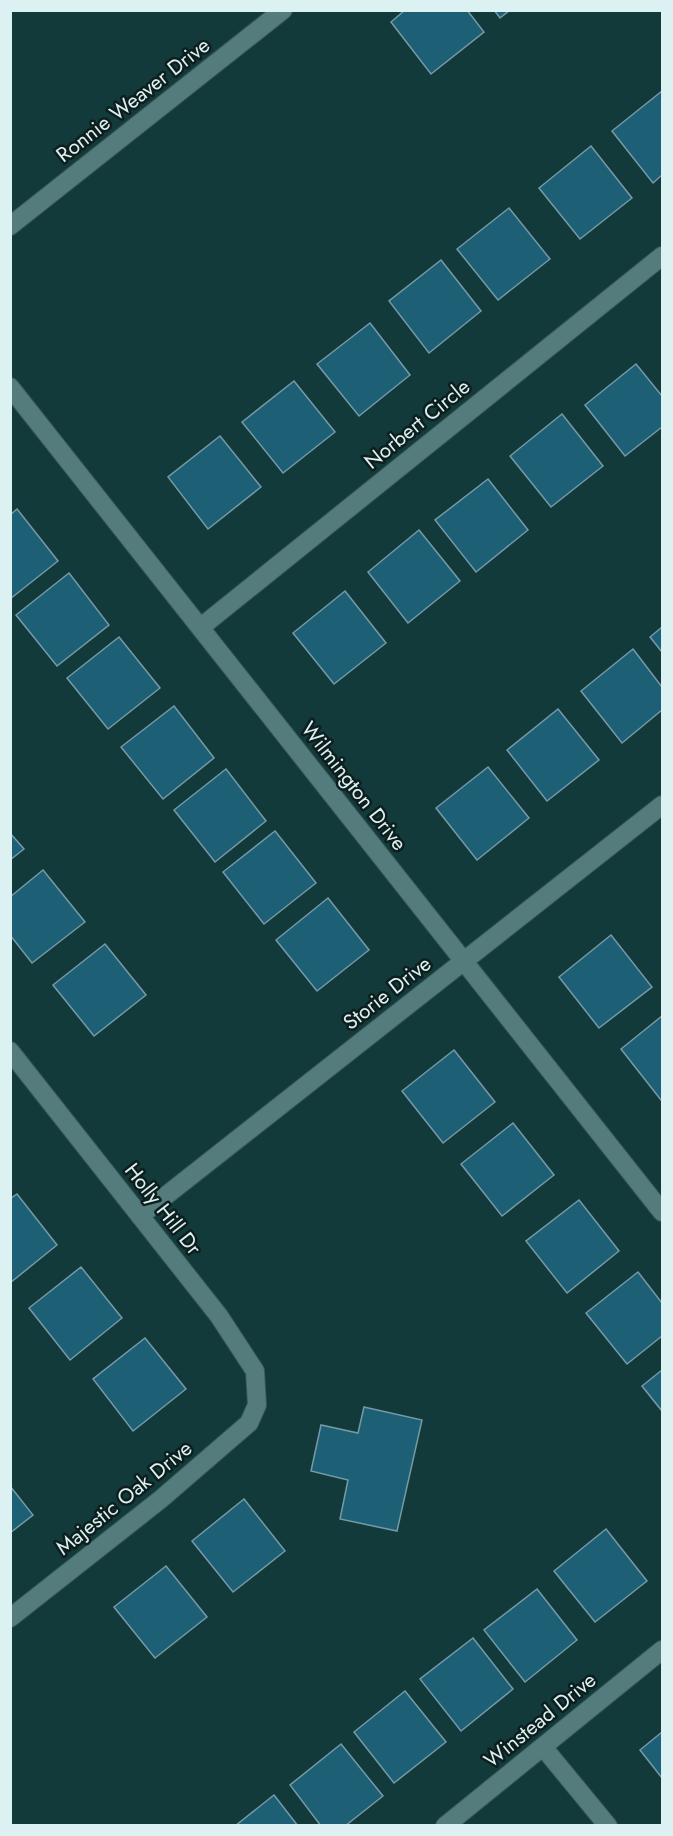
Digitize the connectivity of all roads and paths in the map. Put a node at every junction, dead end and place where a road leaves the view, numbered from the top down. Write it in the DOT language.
graph roads {
  1 [pos="283,10"];
  2 [pos="10,226"];
  3 [pos="663,256"];
  4 [pos="10,387"];
  5 [pos="201,627"];
  6 [pos="663,805"];
  7 [pos="464,961"];
  8 [pos="10,1051"];
  9 [pos="663,1212"];
  10 [pos="140,1216"];
  11 [pos="257,1405"];
  12 [pos="10,1618"];
  13 [pos="663,1650"];
  14 [pos="543,1747"];
  15 [pos="445,1826"];
  16 [pos="608,1826"];
  1 -- 2 [label="street, Ronnie Weaver Drive"];
  3 -- 5 [label="street, Norbert Circle"];
  4 -- 5 [label="street, Wilmington Drive"];
  5 -- 7 [label="street, Wilmington Drive"];
  6 -- 7 [label="street, Storie Drive"];
  7 -- 9 [label="street, Wilmington Drive"];
  7 -- 10 [label="street, Storie Drive"];
  8 -- 10 [label="street, Holly Hill Dr"];
  10 -- 11 [label="street, Holly Hill Dr"];
  11 -- 12 [label="street, Majestic Oak Drive"];
  13 -- 14 [label="street, Winstead Drive"];
  14 -- 15 [label="street, Winstead Drive"];
  14 -- 16 [label="street"];
}
